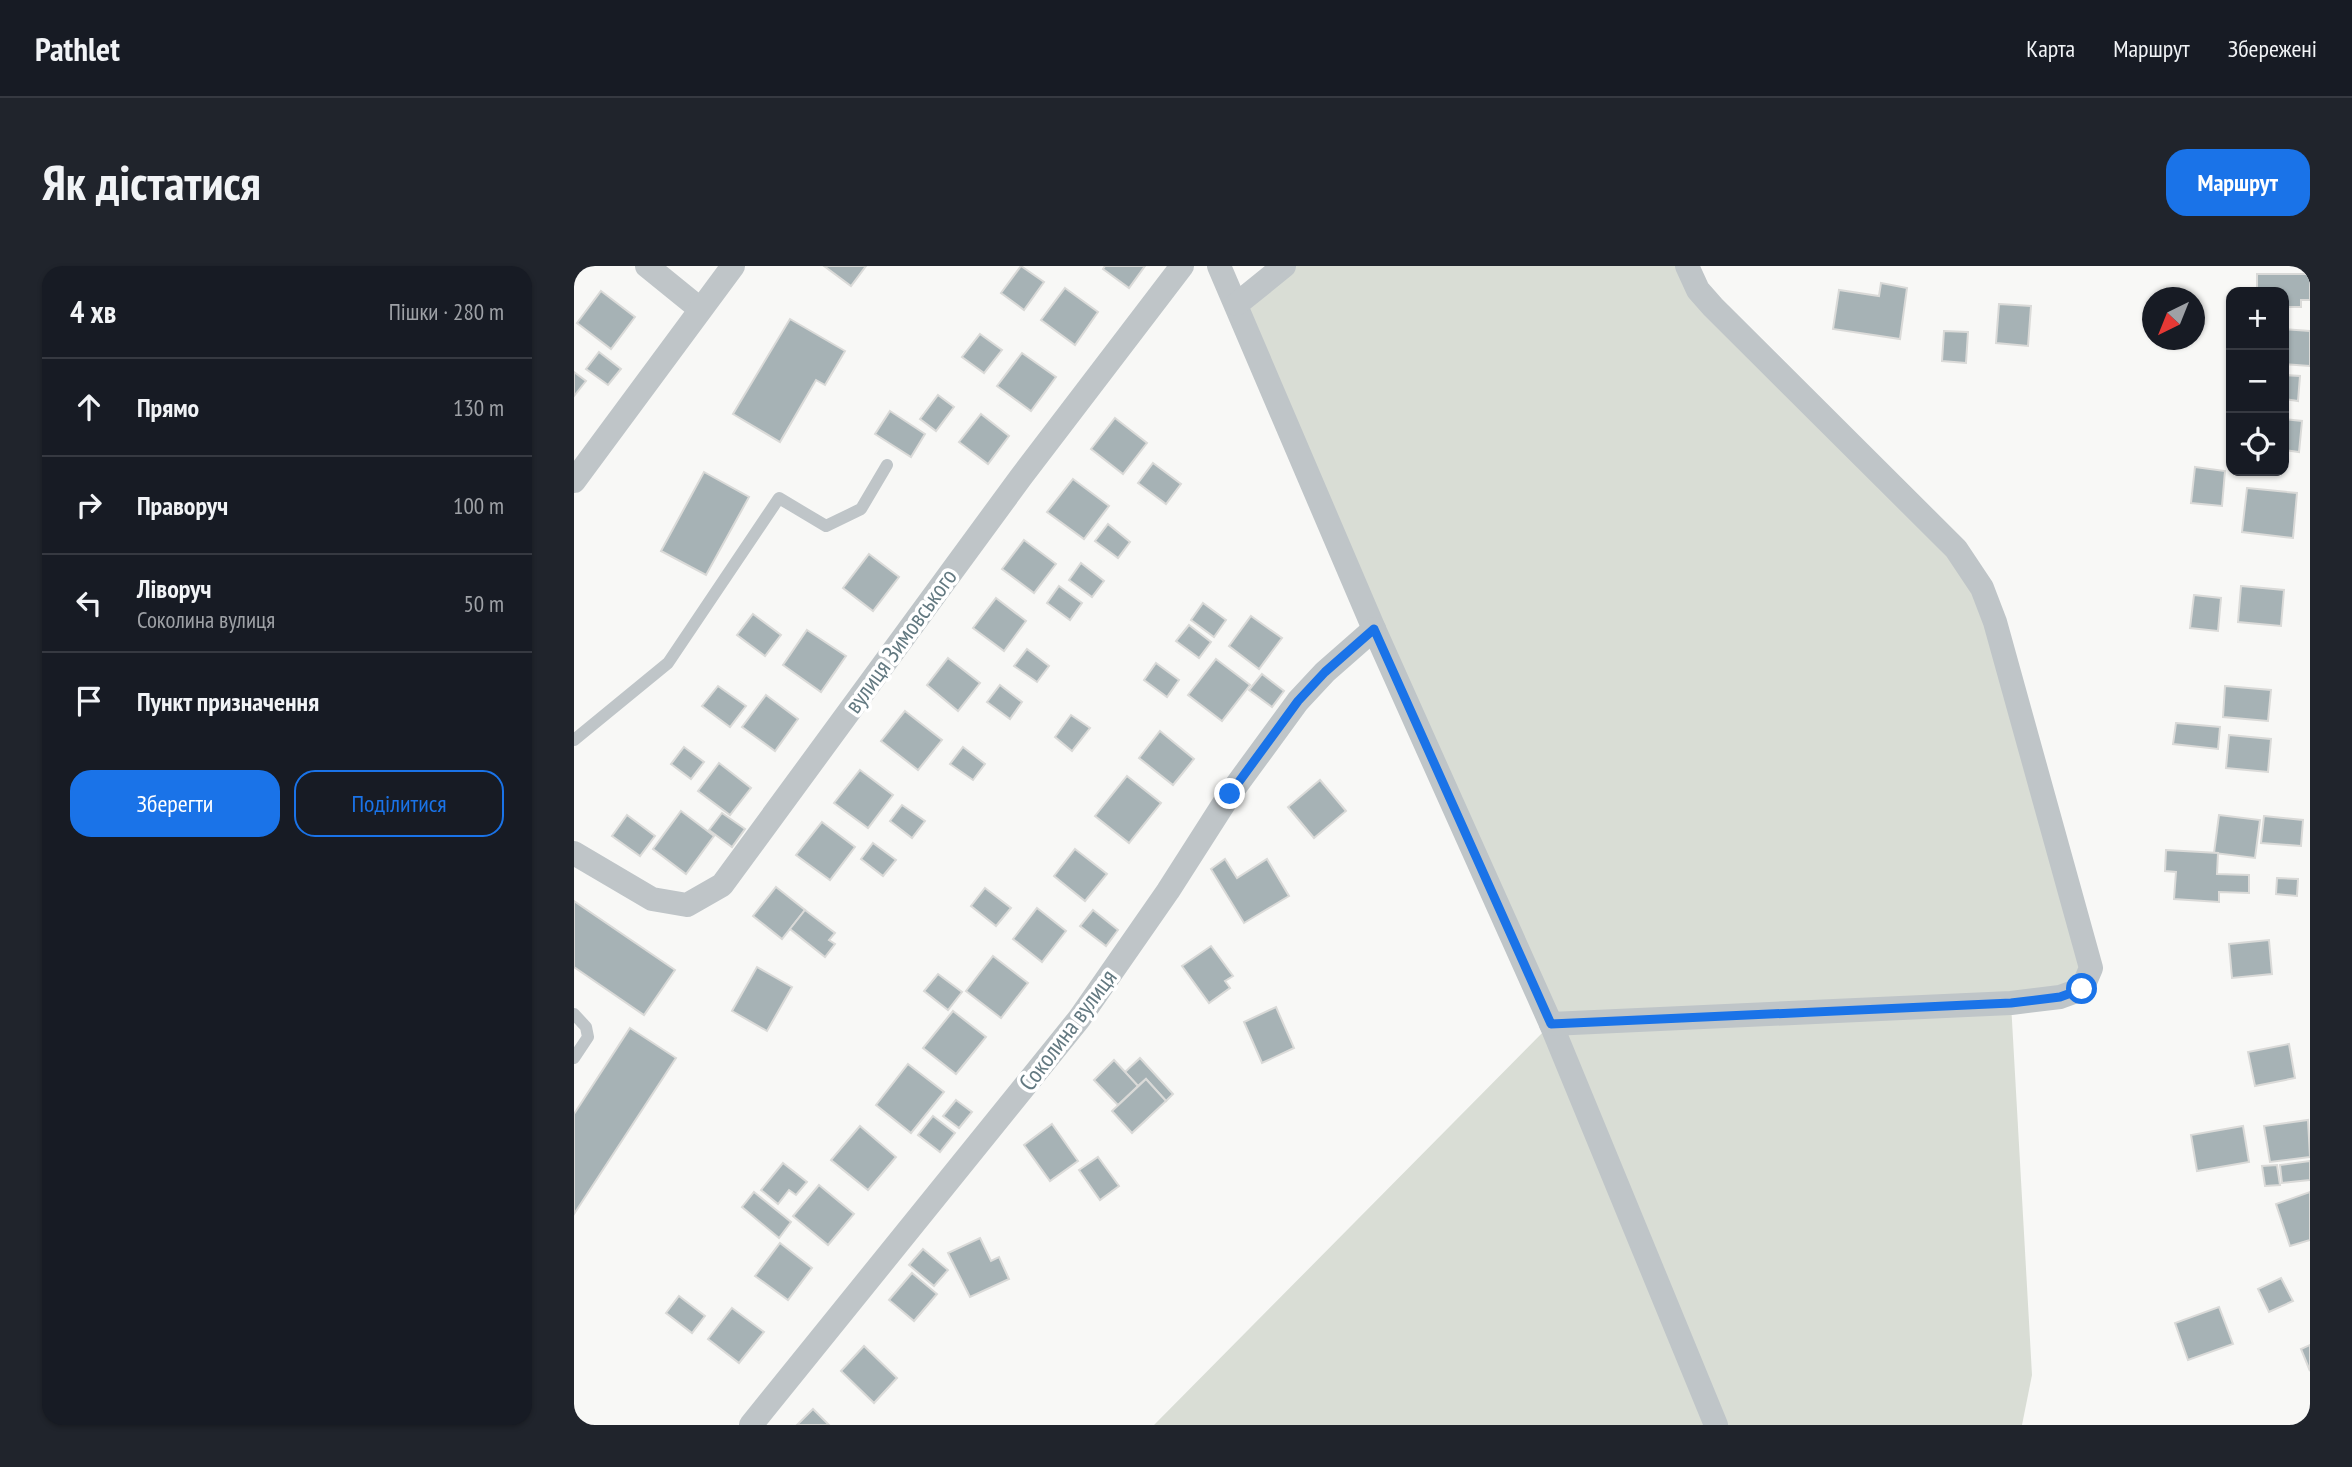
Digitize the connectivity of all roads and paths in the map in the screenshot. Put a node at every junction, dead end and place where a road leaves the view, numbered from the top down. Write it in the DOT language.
graph roads {
  1 [pos="647,266"];
  2 [pos="733,266"];
  3 [pos="1182,266"];
  4 [pos="1219,266"];
  5 [pos="1284,266"];
  6 [pos="1687,266"];
  7 [pos="1237,304"];
  8 [pos="700,309"];
  9 [pos="887,465"];
  10 [pos="574,481"];
  11 [pos="1374,629"];
  12 [pos="574,740"];
  13 [pos="574,853"];
  14 [pos="574,1014"];
  15 [pos="1551,1024"];
  16 [pos="574,1058"];
  17 [pos="751,1425"];
  18 [pos="1716,1425"];
  1 -- 8 [label="street"];
  2 -- 8 [label="street"];
  3 -- 13 [label="street, вулиця Зимовського"];
  4 -- 7 [label="street"];
  5 -- 7 [label="street"];
  6 -- 15 [label="street"];
  7 -- 11 [label="street"];
  8 -- 10 [label="street"];
  9 -- 12 [label="lane"];
  11 -- 15 [label="street"];
  11 -- 17 [label="street, Соколина вулиця"];
  14 -- 16 [label="lane"];
  15 -- 18 [label="street"];
}
